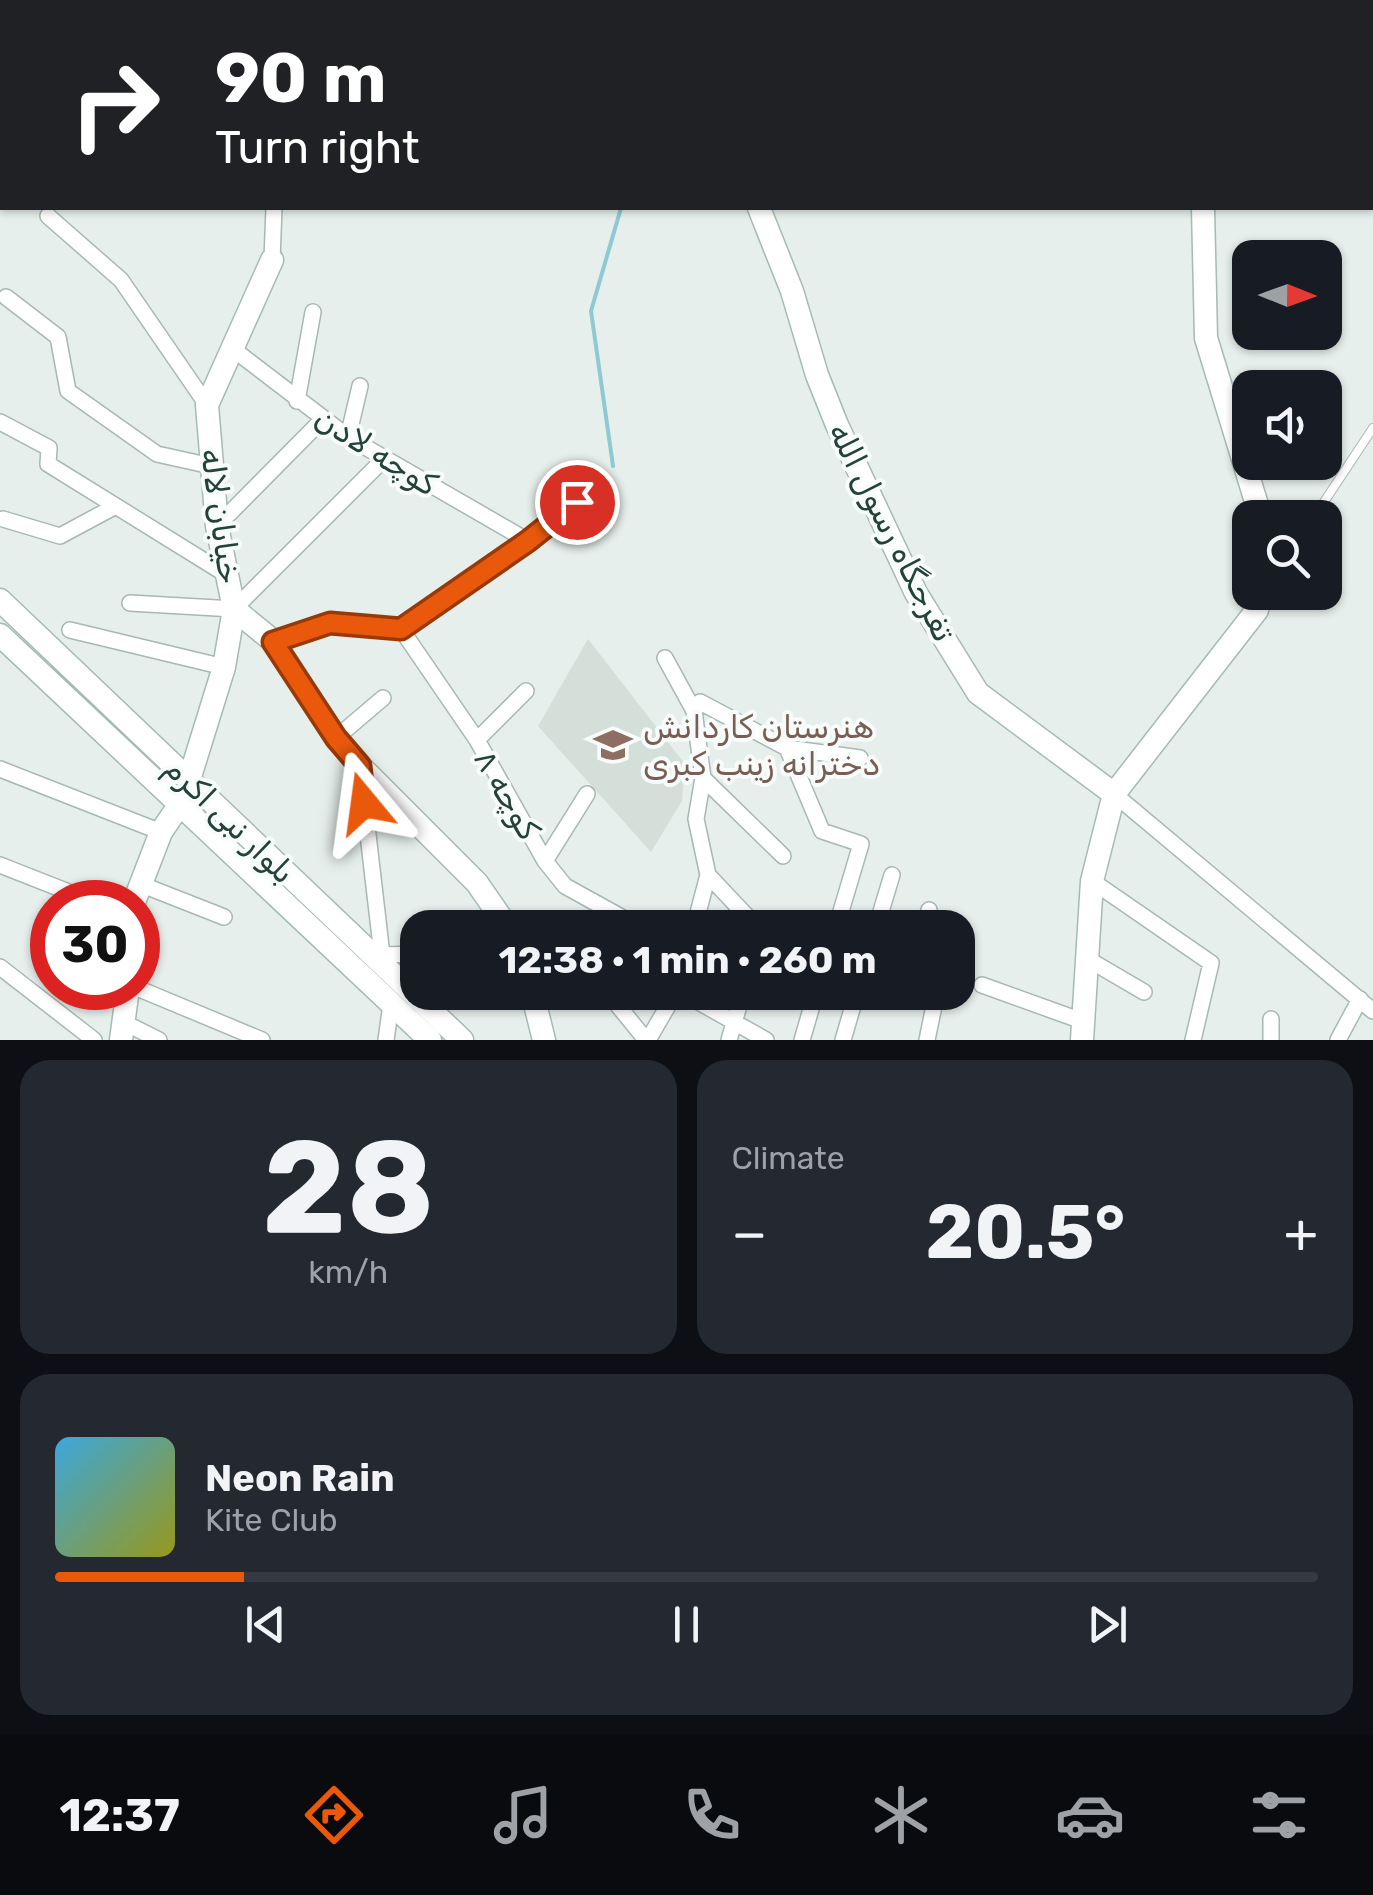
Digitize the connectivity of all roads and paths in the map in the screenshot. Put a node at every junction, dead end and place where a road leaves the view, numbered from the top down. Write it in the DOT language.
graph roads {
  1 [pos="274,210"];
  2 [pos="760,210"];
  3 [pos="1203,210"];
  4 [pos="48,216"];
  5 [pos="272,260"];
  6 [pos="6,297"];
  7 [pos="313,312"];
  8 [pos="233,349"];
  9 [pos="360,386"];
  10 [pos="297,401"];
  11 [pos="207,405"];
  12 [pos="322,420"];
  13 [pos="0,422"];
  14 [pos="1373,428"];
  15 [pos="348,437"];
  16 [pos="384,459"];
  17 [pos="211,466"];
  18 [pos="1256,500"];
  19 [pos="1325,500"];
  20 [pos="577,502"];
  21 [pos="114,507"];
  22 [pos="3,519"];
  23 [pos="218,526"];
  24 [pos="528,541"];
  25 [pos="227,575"];
  26 [pos="0,600"];
  27 [pos="130,603"];
  28 [pos="234,608"];
  29 [pos="1257,610"];
  30 [pos="401,629"];
  31 [pos="70,630"];
  32 [pos="0,634"];
  33 [pos="273,642"];
  34 [pos="664,658"];
  35 [pos="224,668"];
  36 [pos="526,691"];
  37 [pos="383,698"];
  38 [pos="694,710"];
  39 [pos="336,738"];
  40 [pos="477,740"];
  41 [pos="787,748"];
  42 [pos="860,758"];
  43 [pos="360,766"];
  44 [pos="0,769"];
  45 [pos="703,778"];
  46 [pos="189,780"];
  47 [pos="587,794"];
  48 [pos="1114,794"];
  49 [pos="180,804"];
  50 [pos="161,832"];
  51 [pos="783,856"];
  52 [pos="545,861"];
  53 [pos="0,865"];
  54 [pos="892,875"];
  55 [pos="708,876"];
  56 [pos="38,880"];
  57 [pos="142,880"];
  58 [pos="1092,881"];
  59 [pos="160,899"];
  60 [pos="303,906"];
  61 [pos="495,910"];
  62 [pos="608,910"];
  63 [pos="699,910"];
  64 [pos="741,910"];
  65 [pos="841,910"];
  66 [pos="881,910"];
  67 [pos="224,917"];
  68 [pos="400,956"];
  69 [pos="1086,958"];
  70 [pos="381,959"];
  71 [pos="0,967"];
  72 [pos="982,985"];
  73 [pos="1144,992"];
  74 [pos="160,998"];
  75 [pos="390,1004"];
  76 [pos="1367,1005"];
  77 [pos="536,1010"];
  78 [pos="622,1010"];
  79 [pos="667,1010"];
  80 [pos="702,1010"];
  81 [pos="811,1010"];
  82 [pos="852,1010"];
  83 [pos="933,1010"];
  84 [pos="1271,1019"];
  85 [pos="1082,1030"];
  86 [pos="122,1031"];
  87 [pos="731,1032"];
  88 [pos="94,1040"];
  89 [pos="159,1040"];
  90 [pos="262,1040"];
  91 [pos="386,1040"];
  92 [pos="430,1040"];
  93 [pos="462,1040"];
  94 [pos="544,1040"];
  95 [pos="647,1040"];
  96 [pos="766,1040"];
  97 [pos="802,1040"];
  98 [pos="844,1040"];
  99 [pos="927,1040"];
  100 [pos="1193,1040"];
  101 [pos="1272,1040"];
  102 [pos="1338,1040"];
  1 -- 5 [label="street"];
  2 -- 48 [label="street, تفرجگاه رسول الله"];
  3 -- 18 [label="street"];
  4 -- 11 [label="street"];
  5 -- 8 [label="street, خیابان لاله"];
  6 -- 17 [label="street"];
  7 -- 10 [label="street"];
  8 -- 10 [label="street, کوچه لادن"];
  8 -- 11 [label="street, خیابان لاله"];
  9 -- 15 [label="street"];
  10 -- 12 [label="street, کوچه لادن"];
  11 -- 17 [label="street, خیابان لاله"];
  12 -- 15 [label="street, کوچه لادن"];
  12 -- 23 [label="street"];
  13 -- 21 [label="street"];
  14 -- 19 [label="lane"];
  15 -- 16 [label="street, کوچه لادن"];
  16 -- 24 [label="street, کوچه لادن"];
  16 -- 28 [label="street"];
  17 -- 23 [label="street, خیابان لاله"];
  20 -- 24 [label="street"];
  21 -- 22 [label="street"];
  21 -- 25 [label="street"];
  23 -- 25 [label="street, خیابان لاله"];
  24 -- 30 [label="street"];
  25 -- 28 [label="street, خیابان لاله"];
  26 -- 46 [label="street, بلوار نبی اکرم"];
  27 -- 28 [label="street"];
  28 -- 33 [label="street"];
  28 -- 35 [label="street, خیابان لاله"];
  29 -- 48 [label="street"];
  30 -- 33 [label="street"];
  30 -- 40 [label="street, کوچه ۸"];
  31 -- 35 [label="street"];
  32 -- 49 [label="street, بلوار نبی اکرم"];
  33 -- 39 [label="street"];
  34 -- 38 [label="street"];
  35 -- 46 [label="street, خیابان لاله"];
  36 -- 40 [label="street"];
  37 -- 39 [label="street"];
  38 -- 41 [label="street"];
  38 -- 45 [label="street"];
  39 -- 43 [label="street"];
  40 -- 52 [label="street, کوچه ۸"];
  41 -- 42 [label="street"];
  41 -- 65 [label="street"];
  43 -- 61 [label="street"];
  43 -- 70 [label="street"];
  44 -- 50 [label="street"];
  45 -- 51 [label="street"];
  45 -- 55 [label="street"];
  46 -- 60 [label="street, بلوار نبی اکرم"];
  47 -- 52 [label="street"];
  48 -- 58 [label="street"];
  48 -- 76 [label="street"];
  49 -- 50 [label="street"];
  49 -- 60 [label="street, بلوار نبی اکرم"];
  50 -- 57 [label="street"];
  52 -- 62 [label="street, کوچه ۸"];
  53 -- 56 [label="street"];
  54 -- 66 [label="street"];
  55 -- 63 [label="street"];
  55 -- 64 [label="street"];
  58 -- 69 [label="street"];
  58 -- 100 [label="street"];
  59 -- 67 [label="street"];
  60 -- 70 [label="street, بلوار نبی اکرم"];
  60 -- 75 [label="street, بلوار نبی اکرم"];
  68 -- 70 [label="street"];
  69 -- 73 [label="street"];
  69 -- 85 [label="street"];
  70 -- 93 [label="street, بلوار نبی اکرم"];
  71 -- 88 [label="street"];
  72 -- 85 [label="street"];
  74 -- 90 [label="street"];
  75 -- 91 [label="street"];
  75 -- 92 [label="street, بلوار نبی اکرم"];
  76 -- 102 [label="street"];
  77 -- 94 [label="street"];
  78 -- 95 [label="street"];
  79 -- 95 [label="street"];
  80 -- 87 [label="street"];
  81 -- 97 [label="street"];
  82 -- 98 [label="street"];
  83 -- 99 [label="street"];
  84 -- 101 [label="street"];
  86 -- 89 [label="street"];
  87 -- 96 [label="street"];
}
